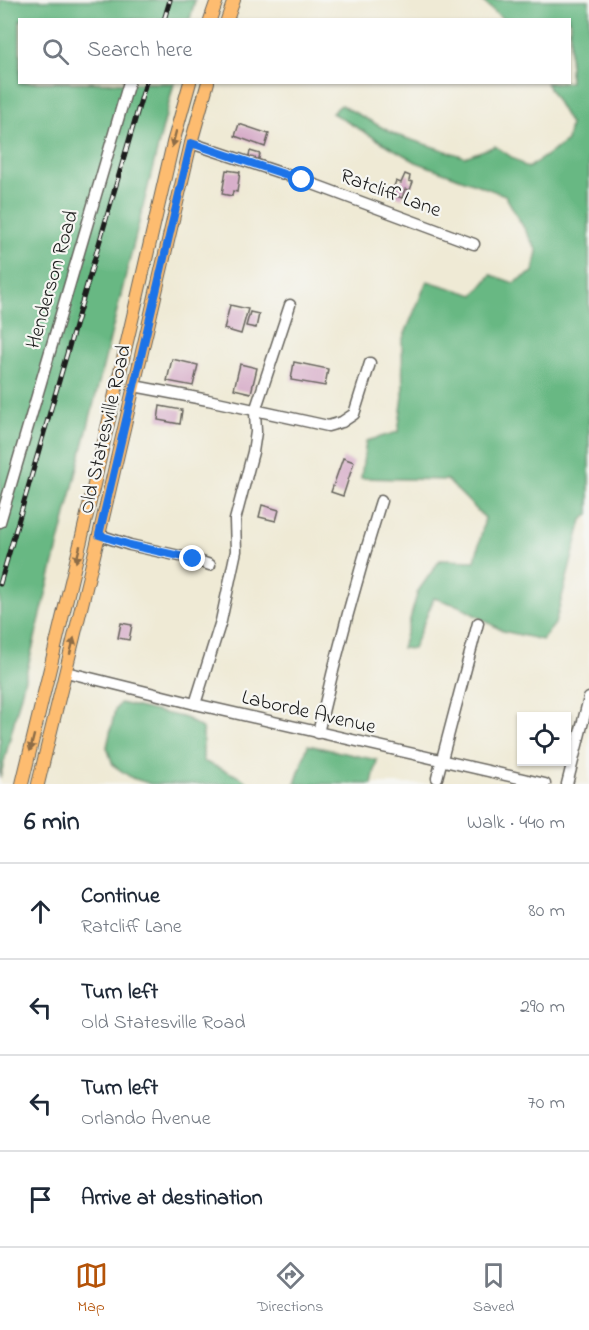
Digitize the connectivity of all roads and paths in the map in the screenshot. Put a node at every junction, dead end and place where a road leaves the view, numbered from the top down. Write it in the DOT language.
graph roads {
  1 [pos="217,0"];
  2 [pos="234,0"];
  3 [pos="211,18"];
  4 [pos="228,18"];
  5 [pos="128,84"];
  6 [pos="189,84"];
  7 [pos="207,84"];
  8 [pos="191,143"];
  9 [pos="474,244"];
  10 [pos="290,305"];
  11 [pos="370,363"];
  12 [pos="134,386"];
  13 [pos="255,411"];
  14 [pos="381,501"];
  15 [pos="0,522"];
  16 [pos="99,535"];
  17 [pos="210,565"];
  18 [pos="478,623"];
  19 [pos="66,672"];
  20 [pos="589,698"];
  21 [pos="195,704"];
  22 [pos="318,733"];
  23 [pos="441,760"];
  24 [pos="436,778"];
  25 [pos="22,784"];
  26 [pos="38,784"];
  27 [pos="545,784"];
  28 [pos="567,784"];
  1 -- 3 [label="main road"];
  2 -- 4 [label="main road"];
  5 -- 15 [label="street, Henderson Road"];
  6 -- 25 [label="main road, Old Statesville Road, one-way"];
  7 -- 8 [label="main road, Old Statesville Road"];
  8 -- 9 [label="street, Ratcliff Lane"];
  8 -- 12 [label="main road, Old Statesville Road"];
  10 -- 13 [label="street"];
  11 -- 13 [label="street"];
  12 -- 13 [label="street"];
  12 -- 16 [label="main road, Old Statesville Road"];
  13 -- 21 [label="street"];
  14 -- 22 [label="street"];
  16 -- 17 [label="street"];
  19 -- 16 [label="main road, Old Statesville Road, one-way"];
  18 -- 23 [label="street"];
  19 -- 21 [label="street, Laborde Avenue"];
  19 -- 26 [label="main road, Old Statesville Road"];
  20 -- 28 [label="street"];
  21 -- 22 [label="street, Laborde Avenue"];
  22 -- 23 [label="street, Laborde Avenue"];
  23 -- 24 [label="street"];
  23 -- 27 [label="street, Laborde Avenue"];
}
